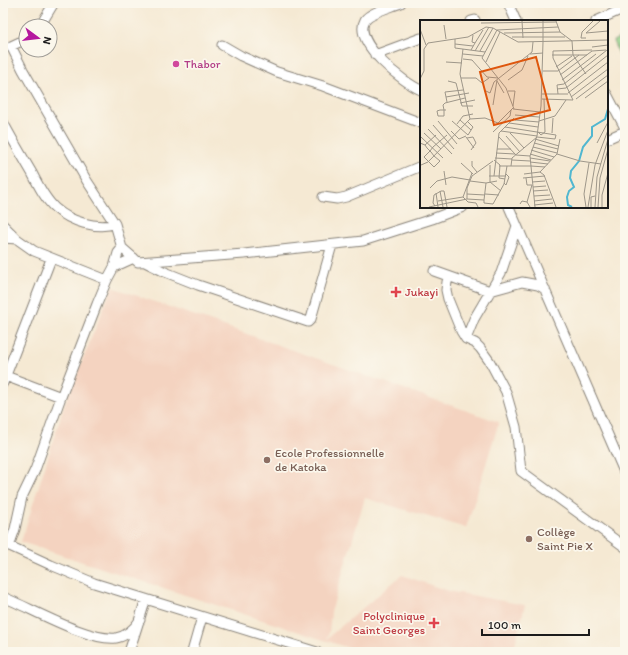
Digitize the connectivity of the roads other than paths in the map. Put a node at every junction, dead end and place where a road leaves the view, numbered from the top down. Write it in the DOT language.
graph roads {
  1 [pos="54,3"];
  2 [pos="401,3"];
  3 [pos="508,3"];
  4 [pos="625,8"];
  5 [pos="45,18"];
  6 [pos="516,20"];
  7 [pos="599,20"];
  8 [pos="420,38"];
  9 [pos="18,42"];
  10 [pos="412,42"];
  11 [pos="222,45"];
  12 [pos="420,46"];
  13 [pos="7,47"];
  14 [pos="375,55"];
  15 [pos="420,90"];
  16 [pos="608,96"];
  17 [pos="3,122"];
  18 [pos="420,123"];
  19 [pos="625,128"];
  20 [pos="625,131"];
  21 [pos="608,139"];
  22 [pos="420,166"];
  23 [pos="323,197"];
  24 [pos="460,208"];
  25 [pos="510,210"];
  26 [pos="115,224"];
  27 [pos="3,225"];
  28 [pos="517,226"];
  29 [pos="3,238"];
  30 [pos="17,239"];
  31 [pos="332,245"];
  32 [pos="122,248"];
  33 [pos="134,258"];
  34 [pos="51,259"];
  35 [pos="144,262"];
  36 [pos="114,267"];
  37 [pos="434,271"];
  38 [pos="449,277"];
  39 [pos="107,280"];
  40 [pos="545,289"];
  41 [pos="490,291"];
  42 [pos="466,339"];
  43 [pos="4,378"];
  44 [pos="60,397"];
  45 [pos="625,474"];
  46 [pos="6,544"];
  47 [pos="625,547"];
  48 [pos="3,596"];
  49 [pos="146,599"];
  50 [pos="202,617"];
  51 [pos="140,620"];
  52 [pos="129,652"];
  53 [pos="192,652"];
  54 [pos="316,652"];
  1 -- 5 [label="street"];
  2 -- 14 [label="street"];
  3 -- 6 [label="street"];
  4 -- 7 [label="street"];
  8 -- 10 [label="street"];
  9 -- 13 [label="street"];
  10 -- 12 [label="street"];
  10 -- 14 [label="street"];
  11 -- 18 [label="street"];
  13 -- 26 [label="street"];
  14 -- 15 [label="street"];
  16 -- 19 [label="street"];
  17 -- 26 [label="street"];
  20 -- 21 [label="street"];
  22 -- 23 [label="street"];
  24 -- 31 [label="street"];
  25 -- 28 [label="street"];
  26 -- 32 [label="street"];
  27 -- 30 [label="street"];
  28 -- 40 [label="street"];
  28 -- 41 [label="street"];
  29 -- 30 [label="street"];
  30 -- 34 [label="street"];
  31 -- 35 [label="street"];
  31 -- 35 [label="street"];
  32 -- 33 [label="street"];
  32 -- 36 [label="street"];
  33 -- 35 [label="street"];
  33 -- 36 [label="street"];
  34 -- 39 [label="street"];
  34 -- 43 [label="street"];
  36 -- 39 [label="street"];
  37 -- 38 [label="street"];
  38 -- 41 [label="street"];
  38 -- 42 [label="street"];
  39 -- 44 [label="street"];
  40 -- 41 [label="street"];
  40 -- 45 [label="street"];
  41 -- 42 [label="street"];
  42 -- 47 [label="street"];
  43 -- 44 [label="street"];
  44 -- 46 [label="street"];
  46 -- 49 [label="street"];
  48 -- 51 [label="street"];
  49 -- 50 [label="street"];
  49 -- 51 [label="street"];
  50 -- 53 [label="street"];
  50 -- 54 [label="street"];
  51 -- 52 [label="street"];
}
